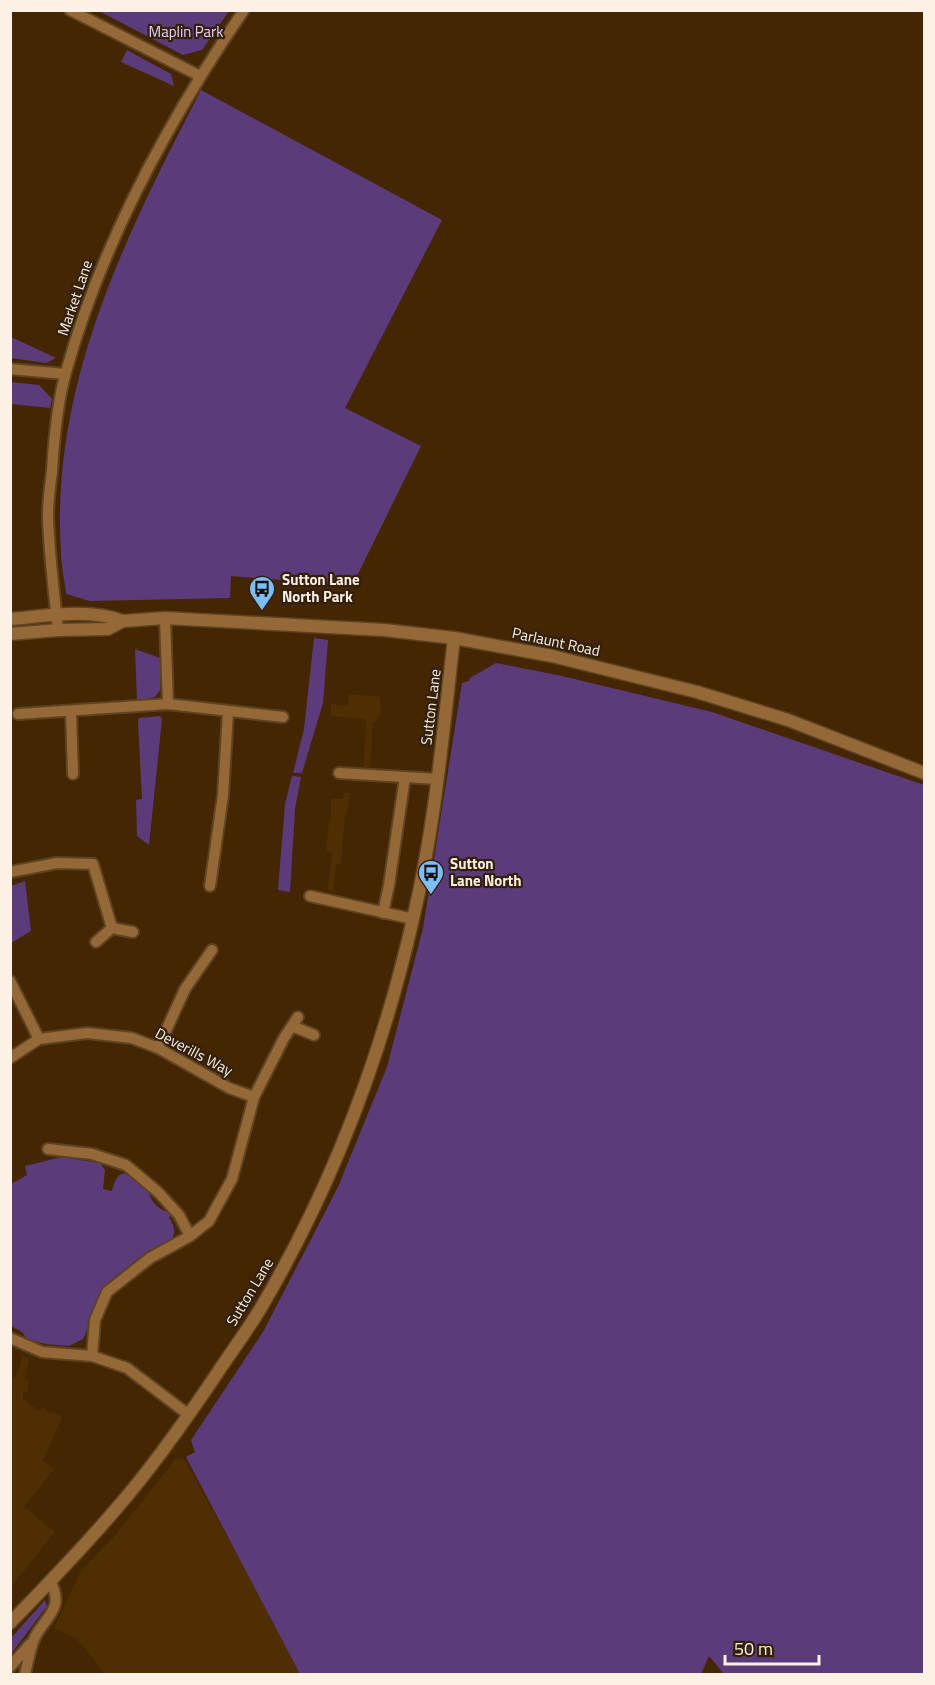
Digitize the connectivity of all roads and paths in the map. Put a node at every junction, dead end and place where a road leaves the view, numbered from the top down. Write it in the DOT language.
graph roads {
  1 [pos="70,10"];
  2 [pos="244,10"];
  3 [pos="200,76"];
  4 [pos="10,369"];
  5 [pos="65,374"];
  6 [pos="56,615"];
  7 [pos="165,618"];
  8 [pos="10,619"];
  9 [pos="123,621"];
  10 [pos="58,630"];
  11 [pos="10,634"];
  12 [pos="454,639"];
  13 [pos="168,704"];
  14 [pos="71,712"];
  15 [pos="228,712"];
  16 [pos="18,714"];
  17 [pos="283,717"];
  18 [pos="339,773"];
  19 [pos="924,773"];
  20 [pos="73,774"];
  21 [pos="405,777"];
  22 [pos="437,779"];
  23 [pos="10,872"];
  24 [pos="210,886"];
  25 [pos="310,896"];
  26 [pos="383,913"];
  27 [pos="413,919"];
  28 [pos="112,928"];
  29 [pos="133,932"];
  30 [pos="96,942"];
  31 [pos="212,950"];
  32 [pos="10,981"];
  33 [pos="314,1035"];
  34 [pos="39,1039"];
  35 [pos="158,1048"];
  36 [pos="10,1058"];
  37 [pos="254,1097"];
  38 [pos="48,1149"];
  39 [pos="190,1236"];
  40 [pos="10,1338"];
  41 [pos="92,1356"];
  42 [pos="189,1415"];
  43 [pos="50,1581"];
  44 [pos="10,1623"];
  45 [pos="36,1637"];
  46 [pos="10,1667"];
  47 [pos="25,1674"];
  1 -- 3 [label="street"];
  2 -- 3 [label="street, Market Lane"];
  3 -- 5 [label="street, Market Lane"];
  4 -- 5 [label="street"];
  5 -- 6 [label="street, Market Lane"];
  6 -- 8 [label="street, Parlaunt Road"];
  6 -- 9 [label="street, Parlaunt Road"];
  6 -- 10 [label="street, Market Lane"];
  7 -- 9 [label="street, Parlaunt Road"];
  7 -- 12 [label="street, Parlaunt Road"];
  7 -- 13 [label="street"];
  9 -- 10 [label="street, Parlaunt Road"];
  10 -- 11 [label="street, Parlaunt Road"];
  12 -- 19 [label="street, Parlaunt Road"];
  12 -- 22 [label="street, Sutton Lane"];
  13 -- 14 [label="street"];
  13 -- 15 [label="street"];
  14 -- 16 [label="street"];
  14 -- 20 [label="street"];
  15 -- 17 [label="street"];
  15 -- 24 [label="street"];
  18 -- 21 [label="street"];
  21 -- 22 [label="street"];
  21 -- 26 [label="street"];
  22 -- 27 [label="street, Sutton Lane"];
  23 -- 28 [label="street"];
  25 -- 26 [label="street"];
  26 -- 27 [label="street"];
  27 -- 42 [label="street, Sutton Lane"];
  28 -- 29 [label="street"];
  28 -- 30 [label="street"];
  31 -- 35 [label="street"];
  32 -- 34 [label="street"];
  33 -- 37 [label="street"];
  34 -- 35 [label="street, Deverills Way"];
  34 -- 36 [label="street"];
  35 -- 37 [label="street, Deverills Way"];
  37 -- 39 [label="street"];
  38 -- 39 [label="street"];
  39 -- 41 [label="street"];
  40 -- 41 [label="street"];
  41 -- 42 [label="street"];
  42 -- 43 [label="street, Sutton Lane"];
  43 -- 44 [label="street, Sutton Lane"];
  43 -- 45 [label="street"];
  45 -- 46 [label="street"];
  45 -- 47 [label="street"];
}
